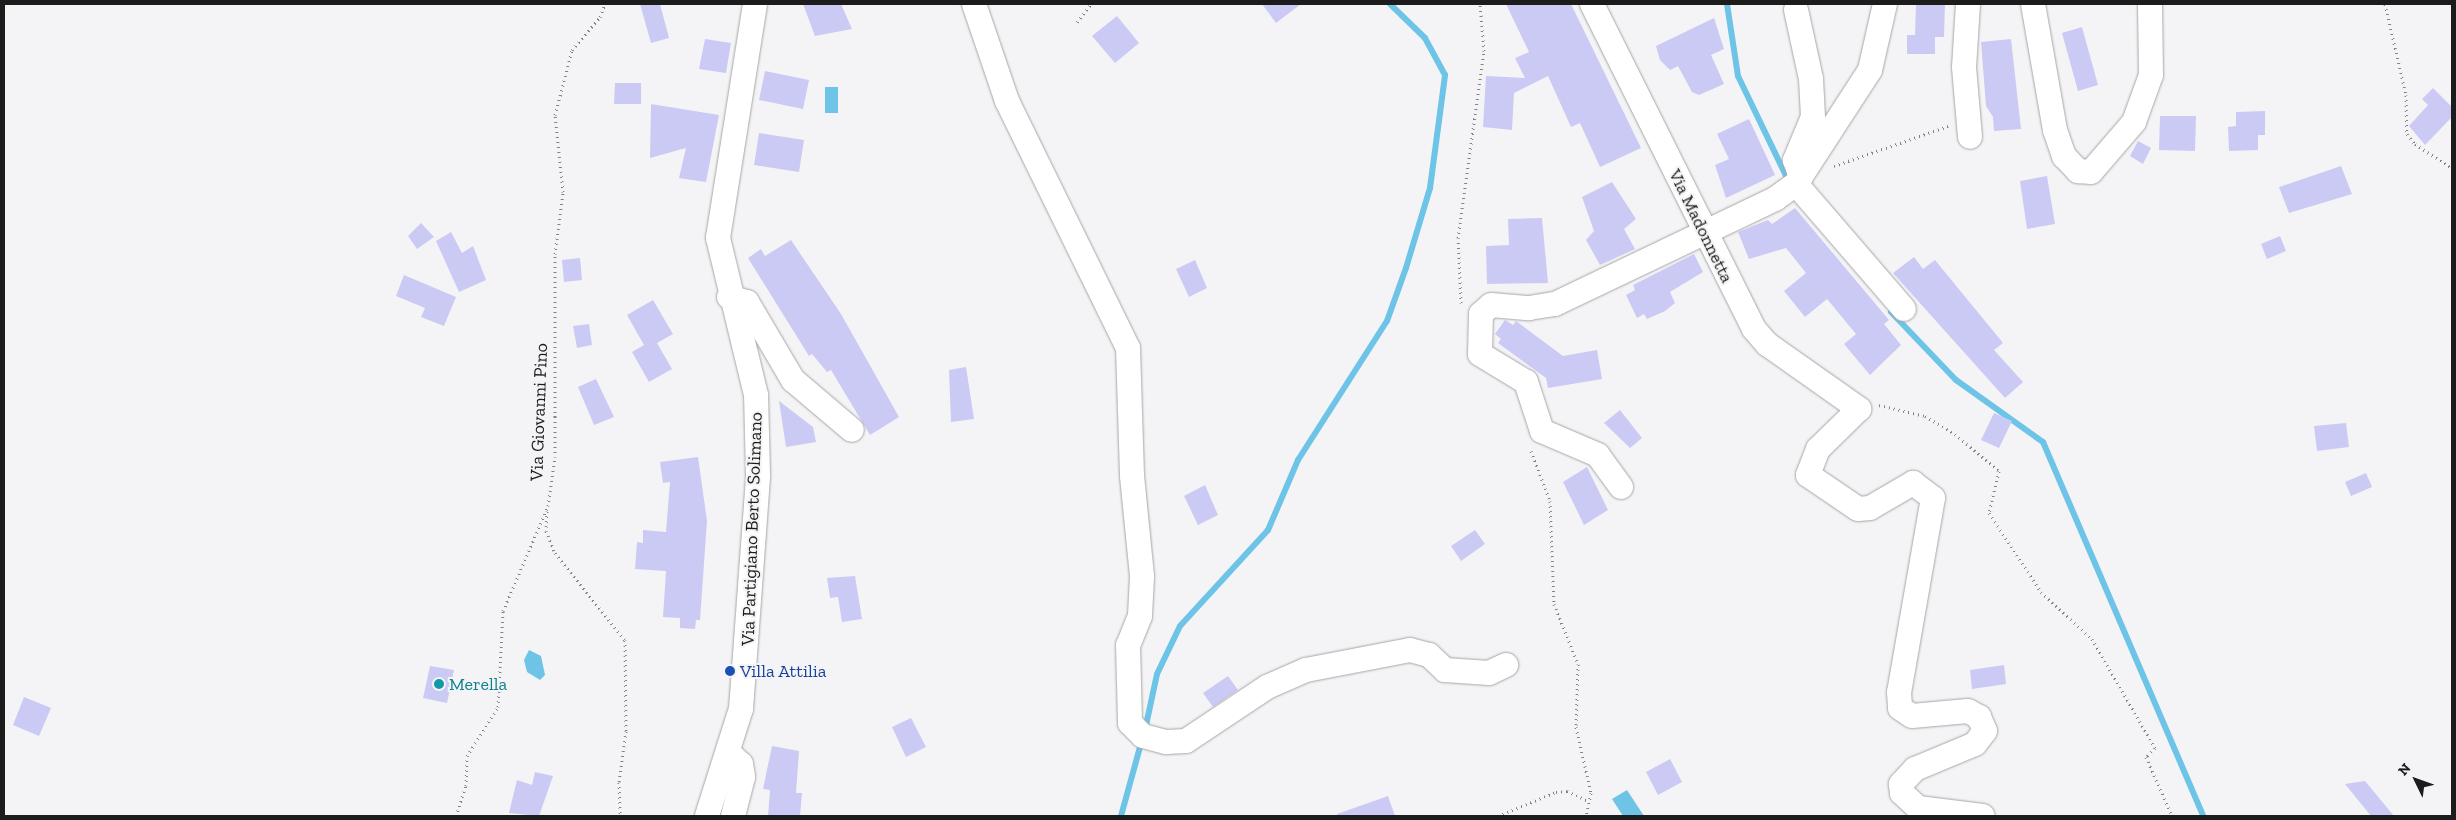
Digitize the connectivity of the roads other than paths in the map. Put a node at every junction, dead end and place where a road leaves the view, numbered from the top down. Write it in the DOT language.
graph roads {
  1 [pos="755,4"];
  2 [pos="974,4"];
  3 [pos="1592,4"];
  4 [pos="1885,4"];
  5 [pos="1968,4"];
  6 [pos="2033,4"];
  7 [pos="2150,4"];
  8 [pos="1796,10"];
  9 [pos="1969,128"];
  10 [pos="1798,180"];
  11 [pos="1705,232"];
  12 [pos="729,297"];
  13 [pos="1904,309"];
  14 [pos="852,430"];
  15 [pos="1621,487"];
  16 [pos="1506,665"];
  17 [pos="730,753"];
  18 [pos="707,816"];
  19 [pos="733,816"];
  20 [pos="1983,816"];
  1 -- 12 [label="street, Via Partigiano Berto Solimano"];
  2 -- 16 [label="street"];
  3 -- 11 [label="street, Via Madonnetta"];
  4 -- 10 [label="street"];
  5 -- 9 [label="street"];
  6 -- 7 [label="street"];
  8 -- 10 [label="street"];
  10 -- 11 [label="street"];
  10 -- 13 [label="street"];
  11 -- 15 [label="street"];
  11 -- 20 [label="street, Via Madonnetta"];
  12 -- 14 [label="street"];
  12 -- 17 [label="street, Via Partigiano Berto Solimano"];
  17 -- 18 [label="street, Via Partigiano Berto Solimano"];
  17 -- 19 [label="street"];
}
